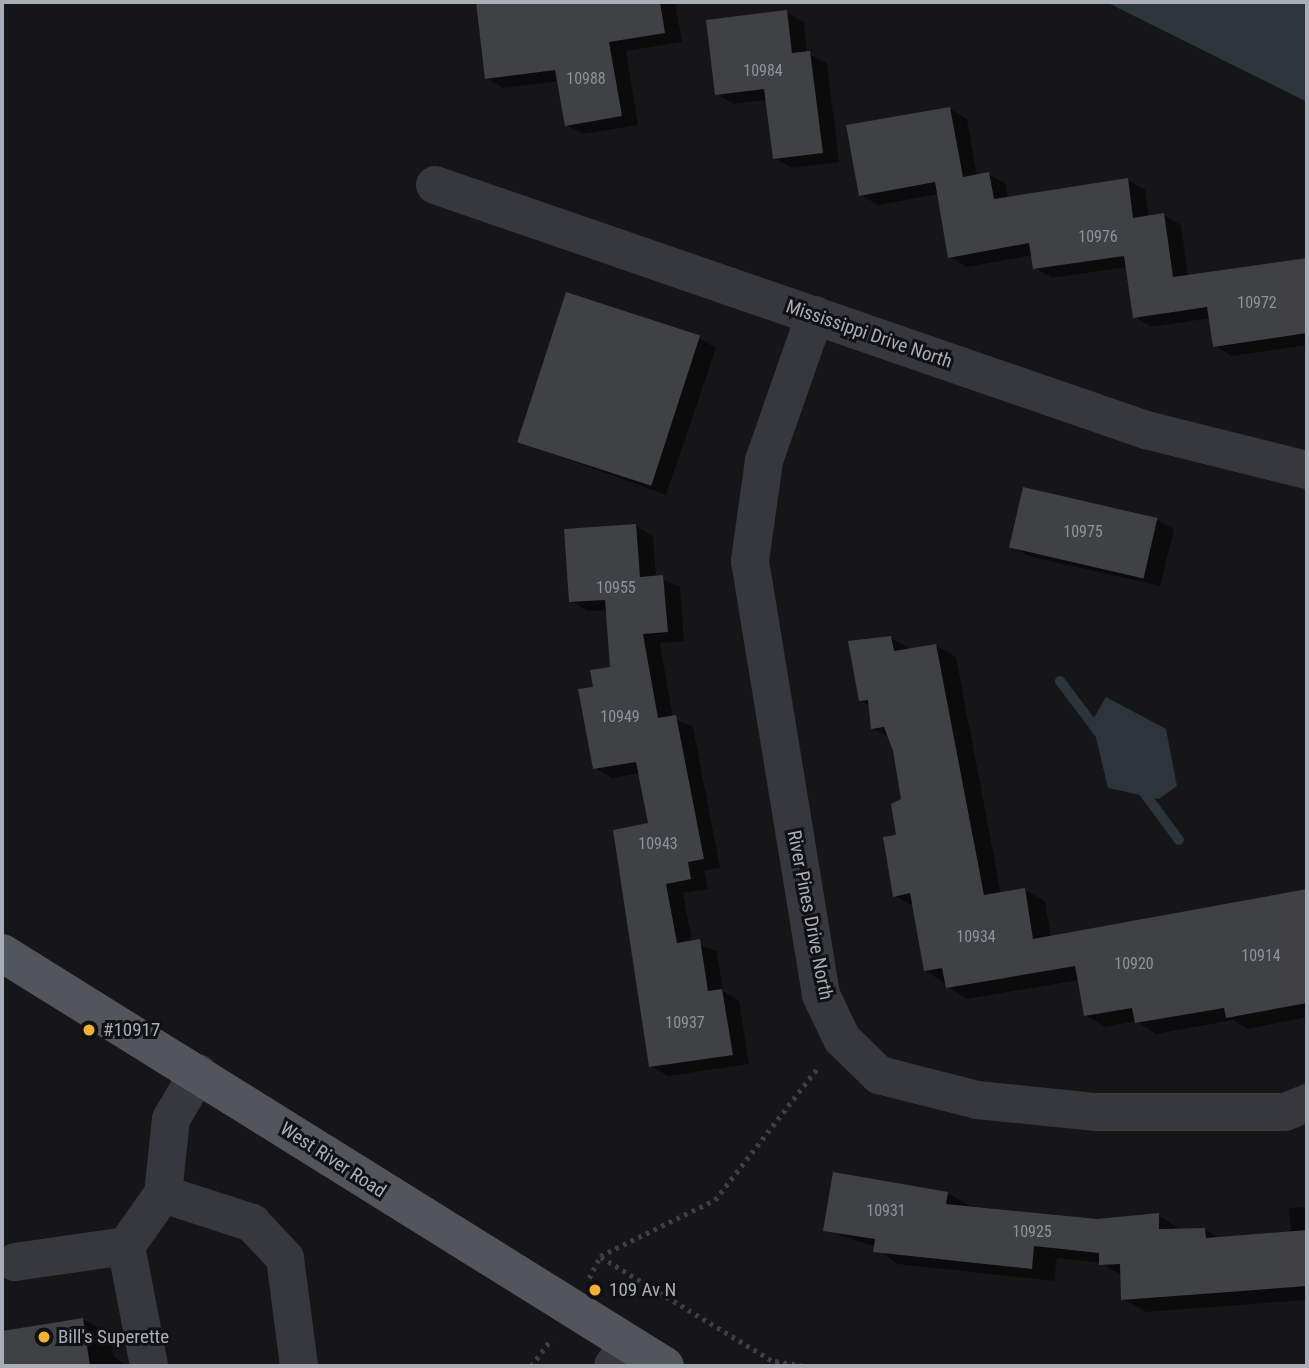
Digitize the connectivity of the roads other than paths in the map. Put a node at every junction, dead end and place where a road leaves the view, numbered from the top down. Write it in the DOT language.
graph roads {
  1 [pos="435,186"];
  2 [pos="815,315"];
  3 [pos="1307,470"];
  4 [pos="2,953"];
  5 [pos="198,1073"];
  6 [pos="1307,1103"];
  7 [pos="163,1194"];
  8 [pos="127,1245"];
  9 [pos="15,1262"];
  10 [pos="621,1356"];
  11 [pos="149,1366"];
  12 [pos="299,1366"];
  13 [pos="664,1366"];
  1 -- 2 [label="street, Mississippi Drive North"];
  2 -- 3 [label="street, Mississippi Drive North"];
  2 -- 6 [label="street, River Pines Drive North"];
  4 -- 5 [label="main road, West River Road"];
  5 -- 7 [label="street"];
  5 -- 10 [label="main road, West River Road"];
  7 -- 8 [label="street"];
  7 -- 12 [label="street"];
  8 -- 9 [label="street"];
  8 -- 11 [label="street"];
  10 -- 13 [label="main road, West River Road"];
}
